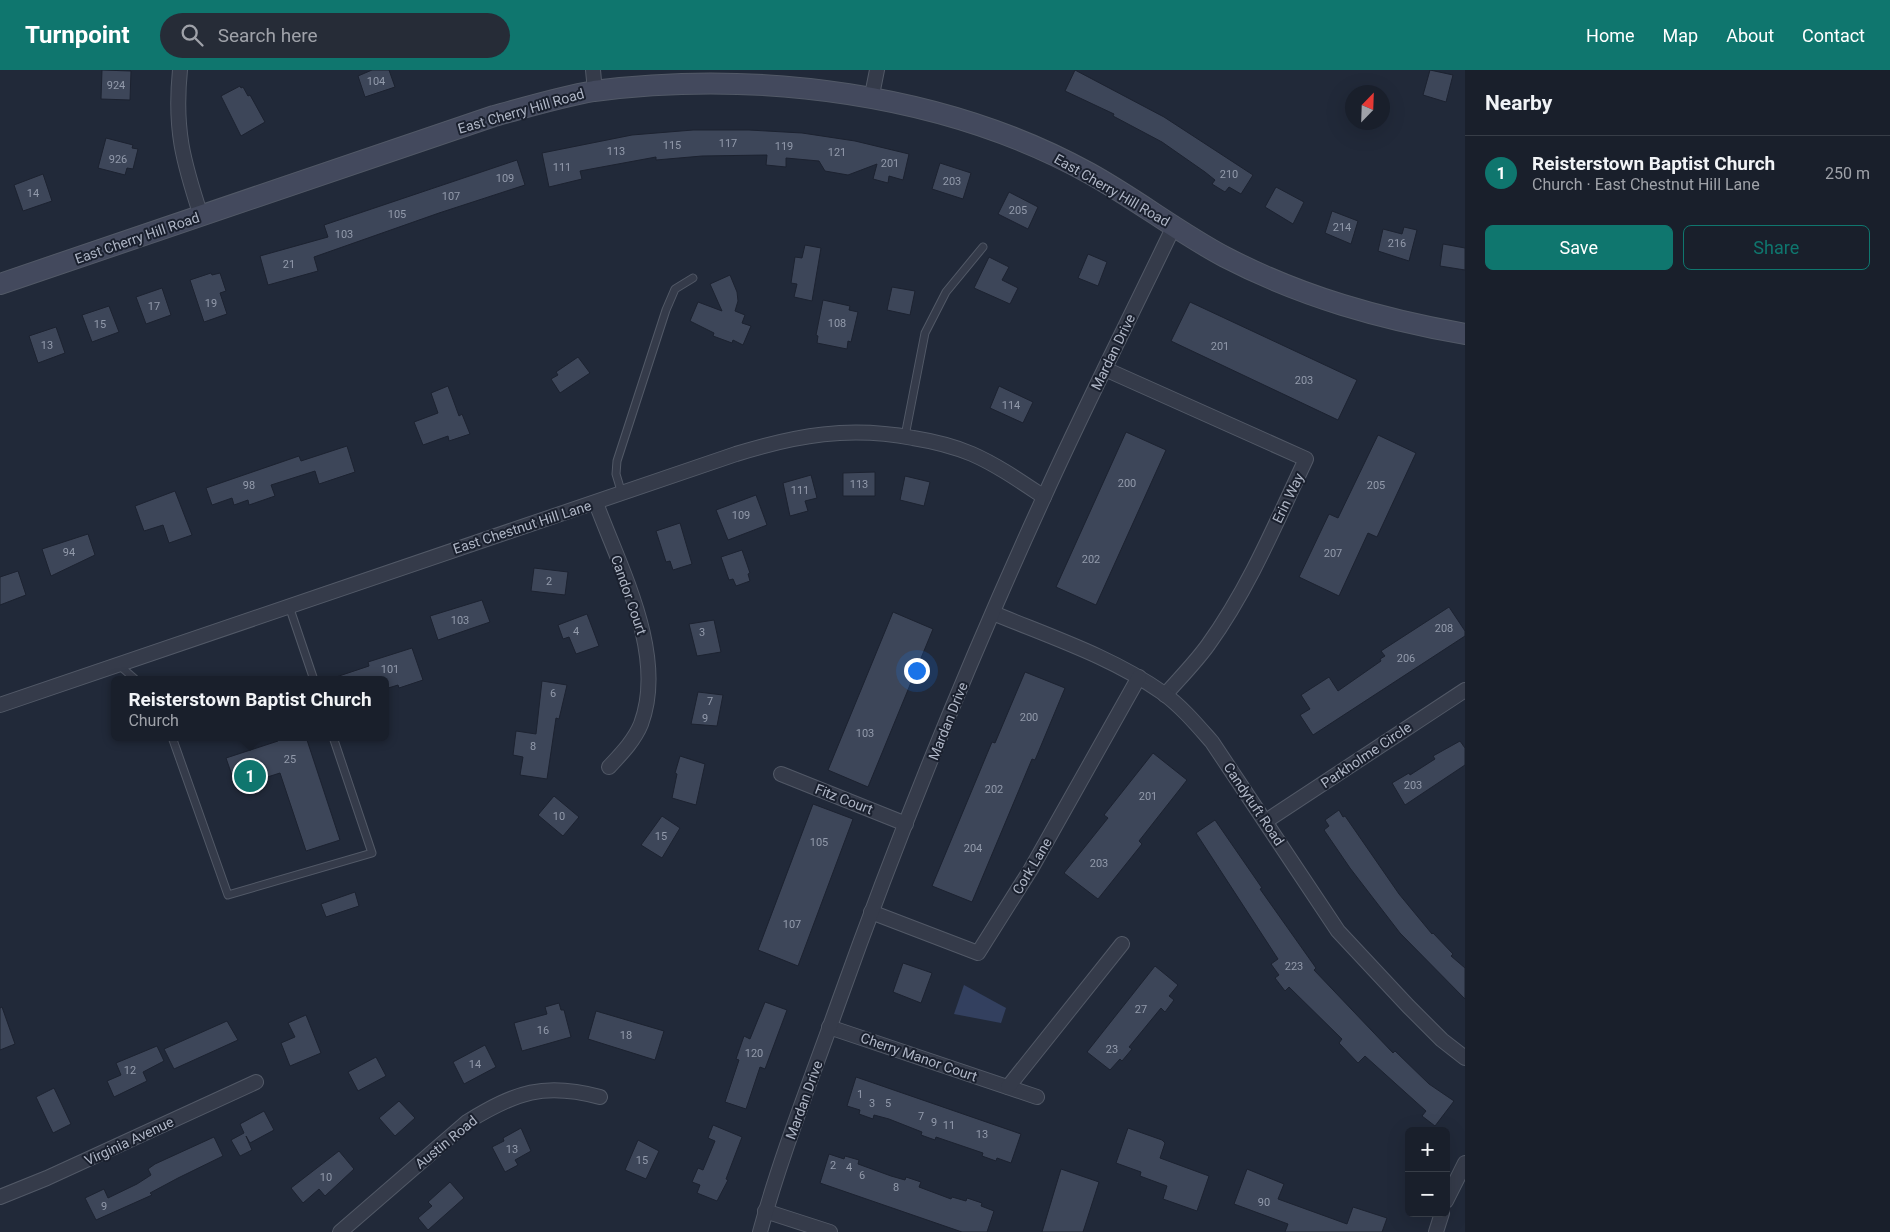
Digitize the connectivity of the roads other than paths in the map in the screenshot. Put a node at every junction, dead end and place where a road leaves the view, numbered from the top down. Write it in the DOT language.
graph roads {
  1 [pos="180,70"];
  2 [pos="593,70"];
  3 [pos="877,70"];
  4 [pos="595,91"];
  5 [pos="872,95"];
  6 [pos="202,216"];
  7 [pos="1174,226"];
  8 [pos="982,248"];
  9 [pos="693,278"];
  10 [pos="0,284"];
  11 [pos="1465,334"];
  12 [pos="1105,368"];
  13 [pos="905,436"];
  14 [pos="622,494"];
  15 [pos="1044,497"];
  16 [pos="596,503"];
  17 [pos="289,605"];
  18 [pos="993,613"];
  19 [pos="118,664"];
  20 [pos="132,676"];
  21 [pos="313,676"];
  22 [pos="1139,677"];
  23 [pos="1465,690"];
  24 [pos="1165,695"];
  25 [pos="0,706"];
  26 [pos="173,741"];
  27 [pos="334,741"];
  28 [pos="609,768"];
  29 [pos="781,774"];
  30 [pos="1266,821"];
  31 [pos="906,824"];
  32 [pos="871,912"];
  33 [pos="1122,944"];
  34 [pos="830,1027"];
  35 [pos="1465,1058"];
  36 [pos="256,1082"];
  37 [pos="1008,1087"];
  38 [pos="600,1097"];
  39 [pos="1037,1097"];
  40 [pos="1465,1163"];
  41 [pos="1450,1193"];
  42 [pos="0,1197"];
  43 [pos="766,1212"];
  44 [pos="1441,1217"];
  45 [pos="340,1232"];
  46 [pos="760,1232"];
  47 [pos="830,1232"];
  48 [pos="1436,1232"];
  1 -- 6 [label="street"];
  2 -- 4 [label="street"];
  3 -- 5 [label="street"];
  4 -- 5 [label="main road, East Cherry Hill Road"];
  4 -- 6 [label="main road, East Cherry Hill Road"];
  5 -- 7 [label="main road, East Cherry Hill Road"];
  6 -- 10 [label="main road, East Cherry Hill Road"];
  7 -- 11 [label="main road, East Cherry Hill Road"];
  7 -- 12 [label="street, Mardan Drive"];
  8 -- 13 [label="lane"];
  9 -- 14 [label="lane"];
  12 -- 15 [label="street, Mardan Drive"];
  12 -- 24 [label="street, Erin Way"];
  13 -- 14 [label="street, East Chestnut Hill Lane"];
  13 -- 15 [label="street, East Chestnut Hill Lane"];
  14 -- 16 [label="street, East Chestnut Hill Lane"];
  15 -- 18 [label="street, Mardan Drive"];
  16 -- 17 [label="street, East Chestnut Hill Lane"];
  16 -- 28 [label="street, Candor Court"];
  17 -- 19 [label="street, East Chestnut Hill Lane"];
  17 -- 21 [label="lane"];
  18 -- 22 [label="street, Candytuft Road"];
  18 -- 31 [label="street, Mardan Drive"];
  19 -- 20 [label="lane"];
  19 -- 25 [label="street, East Chestnut Hill Lane"];
  22 -- 24 [label="street, Candytuft Road"];
  22 -- 32 [label="street, Cork Lane"];
  23 -- 30 [label="street, Parkholme Circle"];
  24 -- 30 [label="street, Candytuft Road"];
  26 -- 27 [label="lane"];
  29 -- 31 [label="street, Fitz Court"];
  30 -- 35 [label="street, Candytuft Road"];
  31 -- 32 [label="street, Mardan Drive"];
  32 -- 34 [label="street, Mardan Drive"];
  33 -- 37 [label="street"];
  34 -- 37 [label="street, Cherry Manor Court"];
  34 -- 43 [label="street, Mardan Drive"];
  36 -- 42 [label="street, Virginia Avenue"];
  37 -- 39 [label="street, Cherry Manor Court"];
  38 -- 45 [label="street, Austin Road"];
  40 -- 41 [label="street"];
  43 -- 46 [label="street, Mardan Drive"];
  43 -- 47 [label="street"];
  44 -- 48 [label="street"];
}
